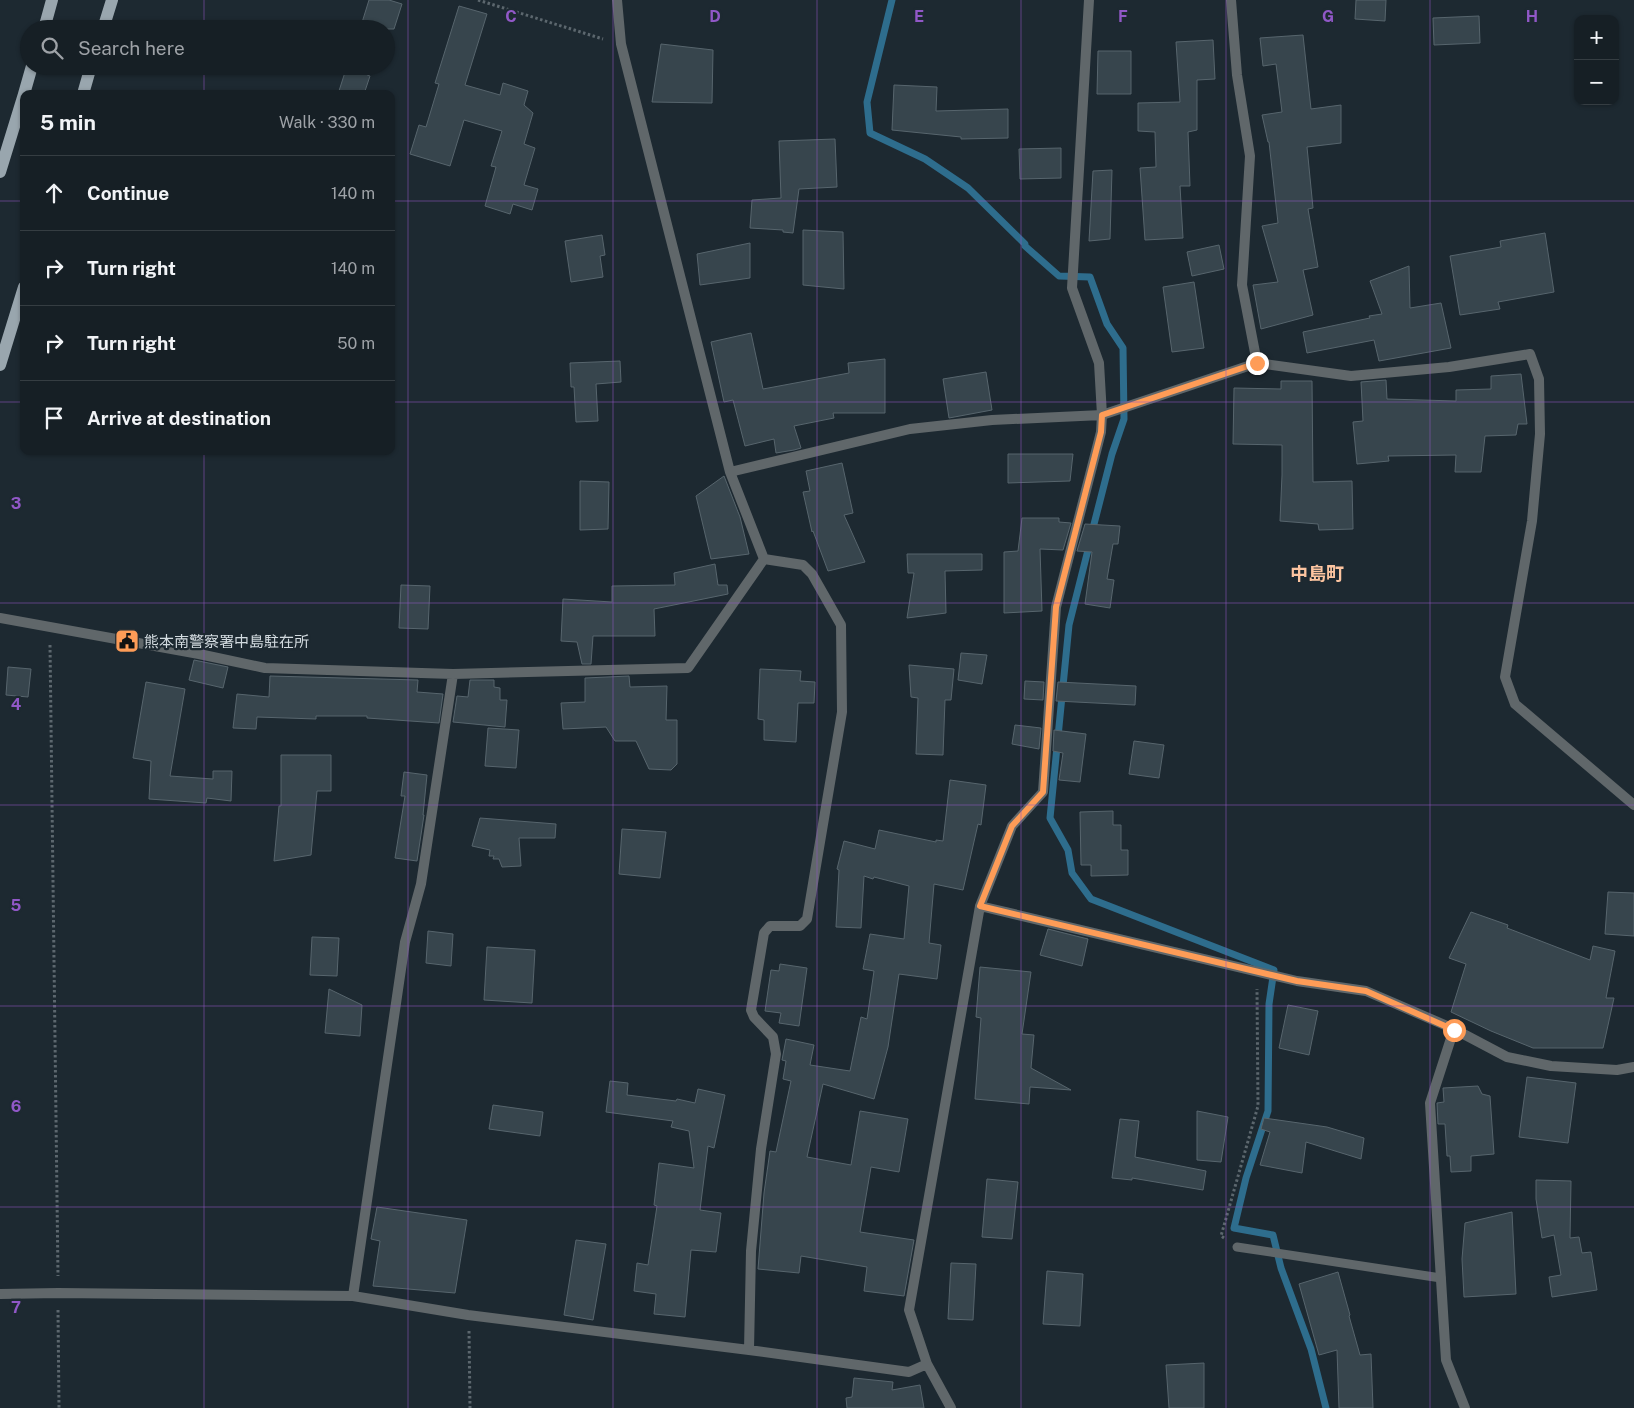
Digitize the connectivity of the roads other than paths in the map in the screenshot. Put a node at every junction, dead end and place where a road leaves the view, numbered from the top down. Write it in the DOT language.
graph roads {
  1 [pos="52,0"];
  2 [pos="112,0"];
  3 [pos="618,0"];
  4 [pos="1089,0"];
  5 [pos="1231,0"];
  6 [pos="46,20"];
  7 [pos="106,20"];
  8 [pos="29,75"];
  9 [pos="89,75"];
  10 [pos="25,90"];
  11 [pos="84,90"];
  12 [pos="20,107"];
  13 [pos="0,172"];
  14 [pos="20,300"];
  15 [pos="1257,363"];
  16 [pos="0,365"];
  17 [pos="1102,415"];
  18 [pos="730,472"];
  19 [pos="764,558"];
  20 [pos="0,618"];
  21 [pos="454,674"];
  22 [pos="1634,805"];
  23 [pos="980,906"];
  24 [pos="1454,1030"];
  25 [pos="1634,1067"];
  26 [pos="1237,1247"];
  27 [pos="1442,1278"];
  28 [pos="0,1294"];
  29 [pos="353,1296"];
  30 [pos="749,1350"];
  31 [pos="927,1364"];
  32 [pos="951,1408"];
  33 [pos="1464,1408"];
  1 -- 6 [label="main road"];
  2 -- 7 [label="main road"];
  3 -- 18 [label="street"];
  4 -- 17 [label="street"];
  5 -- 15 [label="street"];
  8 -- 10 [label="main road"];
  9 -- 11 [label="main road"];
  12 -- 13 [label="main road"];
  14 -- 16 [label="main road"];
  15 -- 17 [label="street"];
  15 -- 22 [label="street"];
  17 -- 18 [label="street"];
  17 -- 23 [label="street"];
  18 -- 19 [label="street"];
  19 -- 21 [label="street"];
  19 -- 30 [label="street"];
  20 -- 21 [label="street"];
  21 -- 29 [label="street"];
  23 -- 24 [label="street"];
  23 -- 31 [label="street"];
  24 -- 25 [label="street"];
  24 -- 27 [label="street"];
  26 -- 27 [label="lane"];
  27 -- 33 [label="street"];
  28 -- 29 [label="street"];
  29 -- 30 [label="street"];
  30 -- 31 [label="street"];
  31 -- 32 [label="street"];
}
